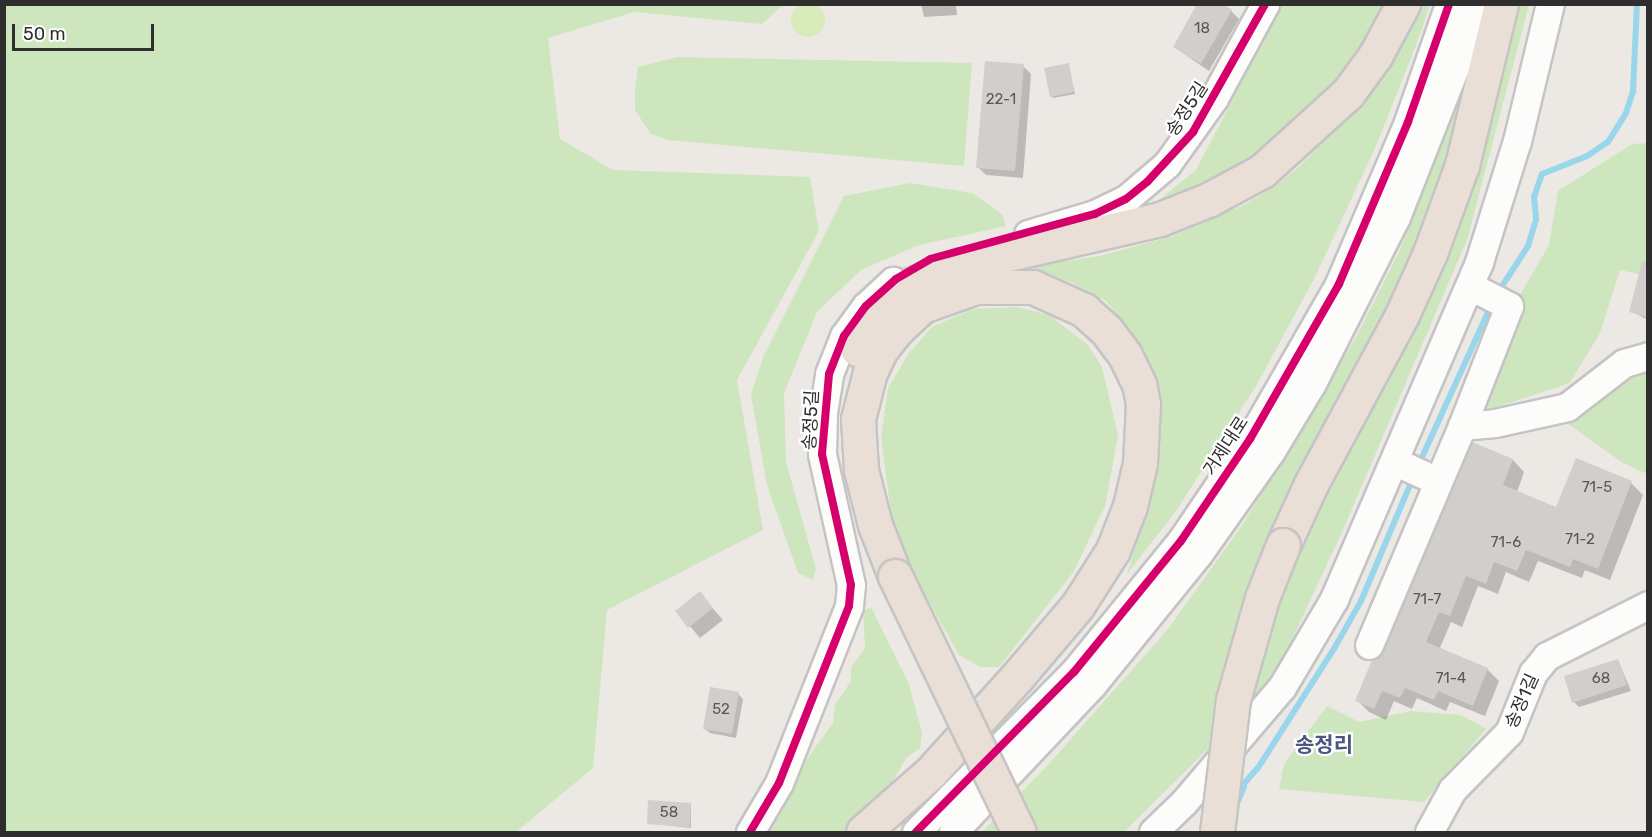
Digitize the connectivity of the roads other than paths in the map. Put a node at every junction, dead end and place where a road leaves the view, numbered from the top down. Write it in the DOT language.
graph roads {
  1 [pos="1265,4"];
  2 [pos="1403,4"];
  3 [pos="1449,4"];
  4 [pos="1475,4"];
  5 [pos="1501,4"];
  6 [pos="1550,4"];
  7 [pos="1470,286"];
  8 [pos="1647,356"];
  9 [pos="1462,426"];
  10 [pos="1394,461"];
  11 [pos="1437,481"];
  12 [pos="890,588"];
  13 [pos="1647,605"];
  14 [pos="1369,645"];
  15 [pos="750,832"];
  16 [pos="863,832"];
  17 [pos="916,832"];
  18 [pos="953,832"];
  19 [pos="997,832"];
  20 [pos="1019,832"];
  21 [pos="1153,832"];
  22 [pos="1217,832"];
  23 [pos="1429,832"];
  1 -- 15 [label="street, 송정5길"];
  2 -- 12 [label="highway"];
  3 -- 17 [label="street, 거제대로"];
  4 -- 18 [label="street"];
  5 -- 22 [label="highway, bridge"];
  6 -- 7 [label="street"];
  7 -- 9 [label="street"];
  7 -- 10 [label="street"];
  8 -- 9 [label="street"];
  9 -- 11 [label="street"];
  10 -- 11 [label="street"];
  10 -- 21 [label="street"];
  11 -- 14 [label="street"];
  12 -- 16 [label="highway"];
  12 -- 19 [label="highway"];
  12 -- 20 [label="highway, bridge"];
  13 -- 23 [label="street, 송정1길"];
}
